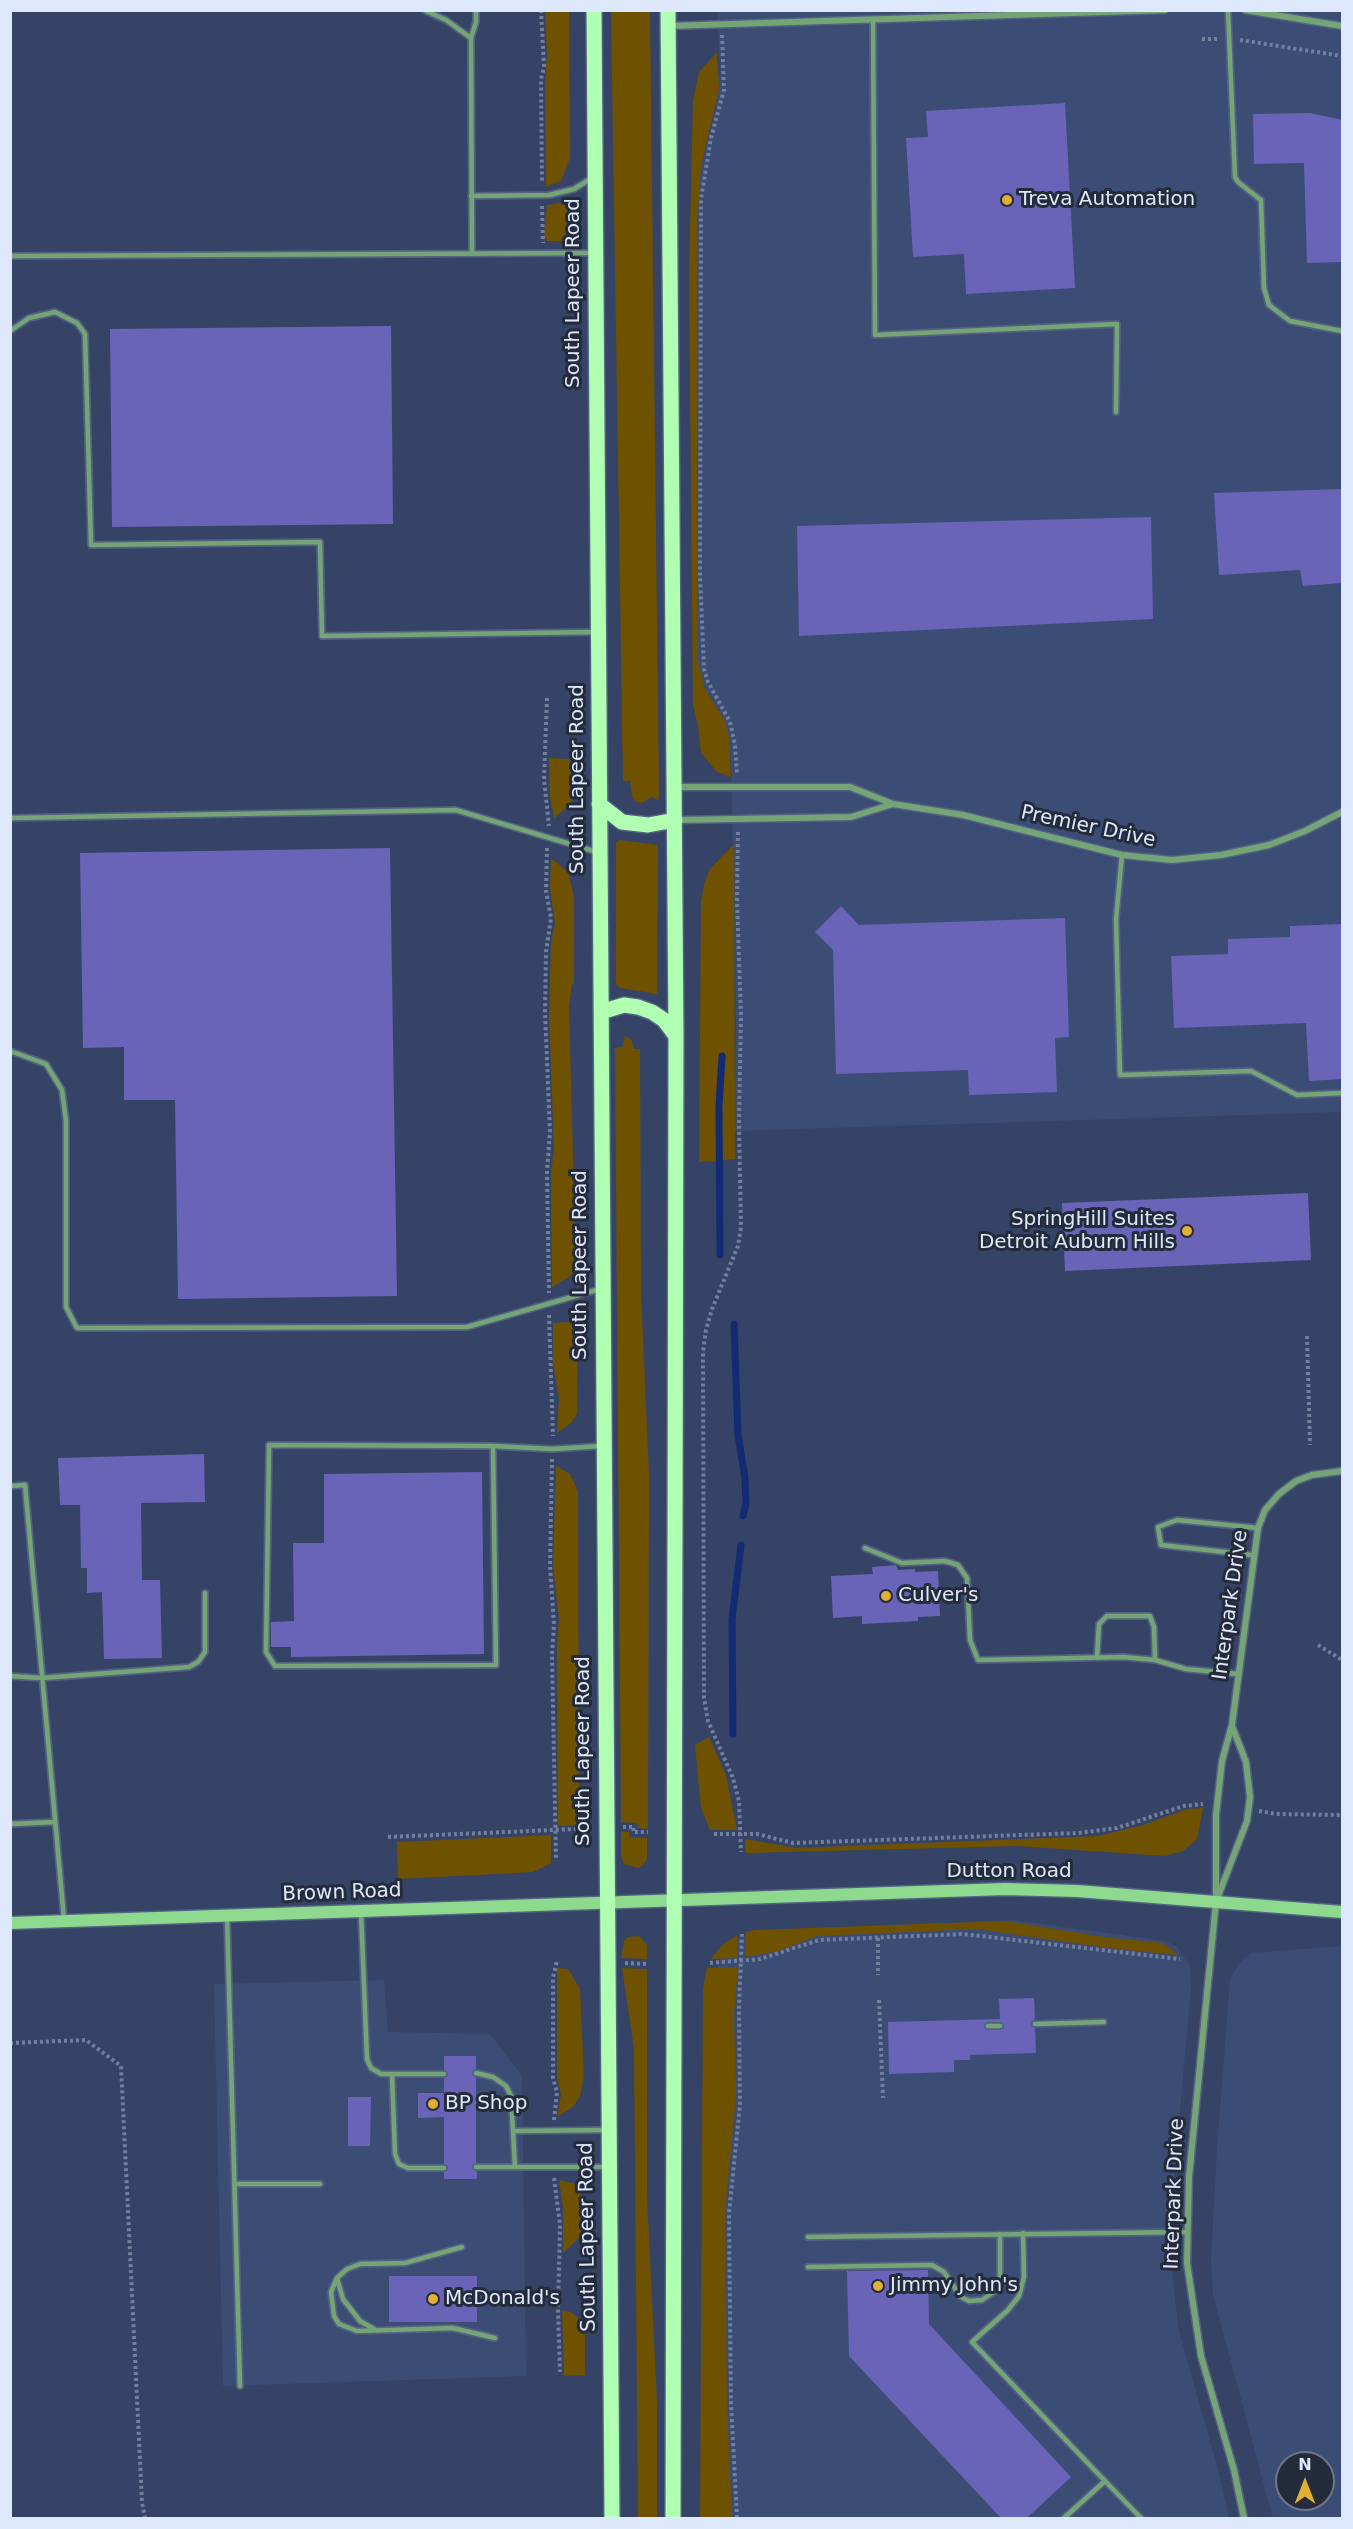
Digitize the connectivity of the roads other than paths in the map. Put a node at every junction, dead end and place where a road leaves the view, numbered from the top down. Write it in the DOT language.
graph roads {
  1 [pos="424,10"];
  2 [pos="476,10"];
  3 [pos="594,10"];
  4 [pos="668,10"];
  5 [pos="1165,10"];
  6 [pos="1228,10"];
  7 [pos="1245,10"];
  8 [pos="873,19"];
  9 [pos="668,26"];
  10 [pos="1342,27"];
  11 [pos="471,38"];
  12 [pos="594,176"];
  13 [pos="471,196"];
  14 [pos="472,253"];
  15 [pos="595,253"];
  16 [pos="10,256"];
  17 [pos="10,331"];
  18 [pos="1342,331"];
  19 [pos="1116,412"];
  20 [pos="597,632"];
  21 [pos="674,787"];
  22 [pos="599,804"];
  23 [pos="893,804"];
  24 [pos="1342,812"];
  25 [pos="10,818"];
  26 [pos="675,820"];
  27 [pos="599,852"];
  28 [pos="1122,855"];
  29 [pos="601,1012"];
  30 [pos="676,1036"];
  31 [pos="10,1051"];
  32 [pos="1342,1093"];
  33 [pos="602,1289"];
  34 [pos="494,1446"];
  35 [pos="603,1446"];
  36 [pos="1342,1471"];
  37 [pos="10,1486"];
  38 [pos="1258,1528"];
  39 [pos="865,1548"];
  40 [pos="1252,1555"];
  41 [pos="205,1593"];
  42 [pos="1097,1656"];
  43 [pos="1155,1660"];
  44 [pos="1238,1674"];
  45 [pos="10,1676"];
  46 [pos="42,1678"];
  47 [pos="1232,1725"];
  48 [pos="55,1822"];
  49 [pos="10,1824"];
  50 [pos="674,1900"];
  51 [pos="1216,1902"];
  52 [pos="606,1903"];
  53 [pos="361,1912"];
  54 [pos="1342,1912"];
  55 [pos="227,1917"];
  56 [pos="64,1921"];
  57 [pos="10,1923"];
  58 [pos="1104,2022"];
  59 [pos="1035,2024"];
  60 [pos="988,2026"];
  61 [pos="1000,2026"];
  62 [pos="392,2073"];
  63 [pos="444,2073"];
  64 [pos="476,2073"];
  65 [pos="608,2130"];
  66 [pos="514,2131"];
  67 [pos="476,2167"];
  68 [pos="514,2167"];
  69 [pos="609,2167"];
  70 [pos="444,2168"];
  71 [pos="235,2184"];
  72 [pos="320,2184"];
  73 [pos="1186,2232"];
  74 [pos="1023,2233"];
  75 [pos="1000,2234"];
  76 [pos="808,2237"];
  77 [pos="462,2247"];
  78 [pos="808,2267"];
  79 [pos="337,2278"];
  80 [pos="378,2331"];
  81 [pos="495,2338"];
  82 [pos="240,2386"];
  83 [pos="1105,2481"];
  84 [pos="612,2518"];
  85 [pos="674,2518"];
  86 [pos="1064,2518"];
  87 [pos="1141,2518"];
  88 [pos="1244,2518"];
  1 -- 11 [label="lane"];
  2 -- 11 [label="lane"];
  3 -- 12 [label="main road, South Lapeer Road"];
  4 -- 9 [label="main road"];
  5 -- 8 [label="street"];
  6 -- 18 [label="lane"];
  7 -- 10 [label="street"];
  8 -- 9 [label="street"];
  8 -- 19 [label="lane"];
  9 -- 21 [label="main road"];
  11 -- 13 [label="lane"];
  12 -- 13 [label="lane"];
  12 -- 15 [label="main road, South Lapeer Road"];
  13 -- 14 [label="lane"];
  14 -- 15 [label="lane"];
  14 -- 16 [label="lane"];
  15 -- 20 [label="main road, South Lapeer Road"];
  17 -- 20 [label="lane"];
  20 -- 22 [label="main road, South Lapeer Road"];
  21 -- 23 [label="street, Premier Drive"];
  21 -- 26 [label="main road"];
  22 -- 26 [label="main road"];
  22 -- 27 [label="main road, South Lapeer Road"];
  23 -- 26 [label="street, Premier Drive"];
  23 -- 28 [label="street, Premier Drive"];
  24 -- 28 [label="street, Premier Drive"];
  25 -- 27 [label="lane"];
  26 -- 30 [label="main road"];
  27 -- 29 [label="main road, South Lapeer Road"];
  28 -- 32 [label="lane"];
  29 -- 30 [label="main road"];
  29 -- 33 [label="main road, South Lapeer Road"];
  30 -- 50 [label="main road"];
  31 -- 33 [label="lane"];
  33 -- 35 [label="main road, South Lapeer Road"];
  34 -- 34 [label="lane"];
  34 -- 35 [label="lane"];
  35 -- 52 [label="main road, South Lapeer Road"];
  36 -- 38 [label="street, Interpark Drive"];
  37 -- 46 [label="lane"];
  38 -- 40 [label="street, Interpark Drive"];
  38 -- 40 [label="lane"];
  39 -- 42 [label="lane"];
  40 -- 44 [label="street, Interpark Drive"];
  41 -- 46 [label="lane"];
  42 -- 43 [label="lane"];
  42 -- 43 [label="lane"];
  43 -- 44 [label="lane"];
  44 -- 47 [label="street, Interpark Drive"];
  45 -- 46 [label="lane"];
  46 -- 48 [label="lane"];
  47 -- 51 [label="street, Interpark Drive"];
  47 -- 51 [label="street, Interpark Drive"];
  48 -- 49 [label="lane"];
  48 -- 56 [label="lane"];
  50 -- 51 [label="main road, Dutton Road"];
  50 -- 52 [label="main road, Brown Road"];
  50 -- 85 [label="main road"];
  51 -- 54 [label="main road, Dutton Road"];
  51 -- 73 [label="street, Interpark Drive"];
  52 -- 53 [label="main road, Brown Road"];
  52 -- 65 [label="main road, South Lapeer Road"];
  53 -- 55 [label="main road, Brown Road"];
  53 -- 62 [label="lane"];
  55 -- 56 [label="main road, Brown Road"];
  55 -- 71 [label="lane"];
  56 -- 57 [label="main road, Brown Road"];
  58 -- 59 [label="lane"];
  60 -- 61 [label="lane"];
  62 -- 63 [label="lane"];
  62 -- 70 [label="lane"];
  64 -- 66 [label="lane"];
  65 -- 66 [label="lane"];
  65 -- 69 [label="main road, South Lapeer Road"];
  66 -- 68 [label="lane"];
  67 -- 68 [label="lane"];
  68 -- 69 [label="lane"];
  69 -- 84 [label="main road, South Lapeer Road"];
  71 -- 72 [label="lane"];
  71 -- 82 [label="lane"];
  73 -- 74 [label="lane"];
  73 -- 88 [label="street, Interpark Drive"];
  74 -- 75 [label="lane"];
  74 -- 83 [label="lane"];
  75 -- 76 [label="lane"];
  75 -- 78 [label="lane"];
  77 -- 79 [label="lane"];
  79 -- 80 [label="lane"];
  79 -- 80 [label="lane"];
  80 -- 81 [label="lane"];
  83 -- 86 [label="lane"];
  83 -- 87 [label="lane"];
}
